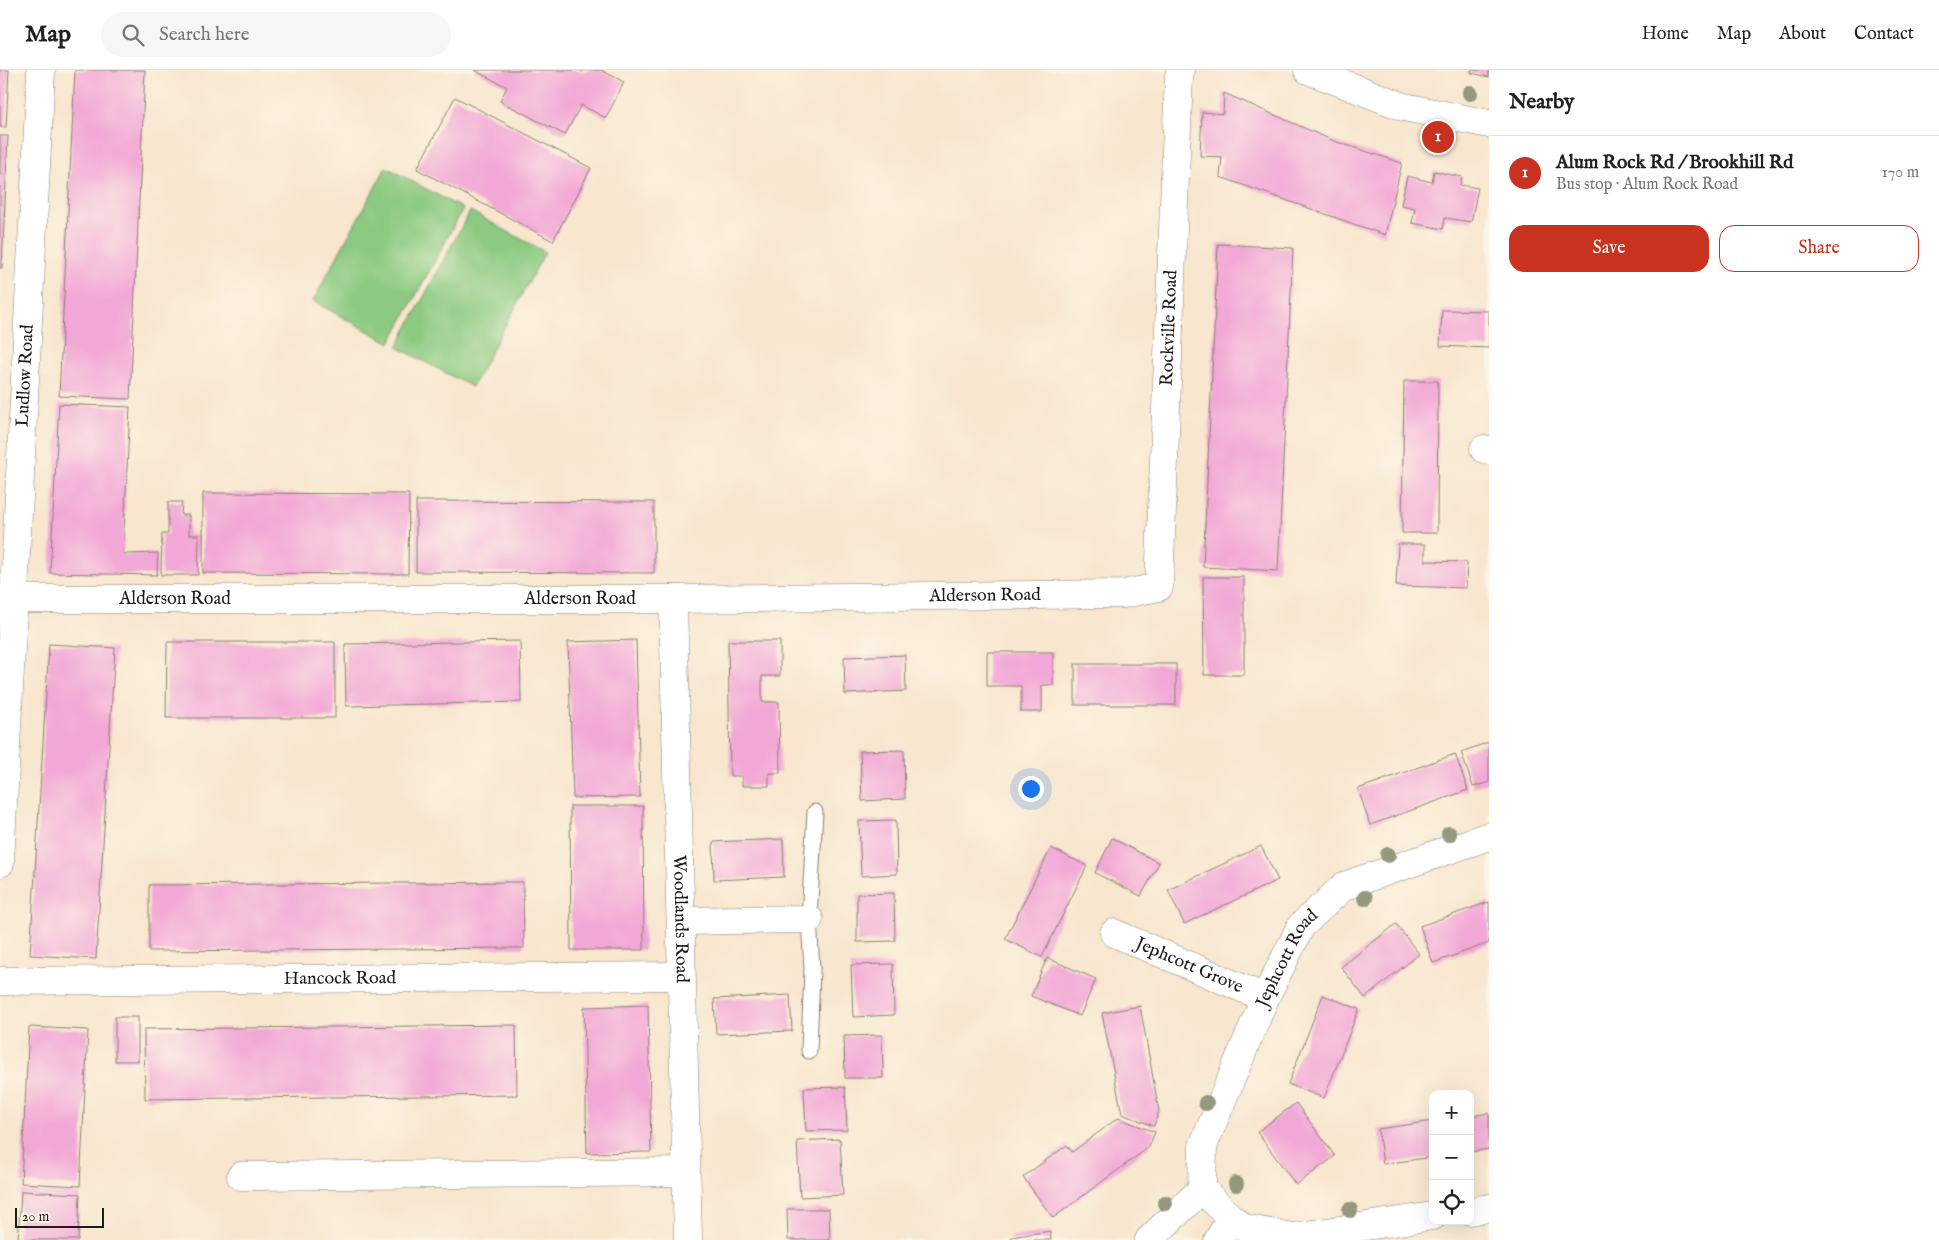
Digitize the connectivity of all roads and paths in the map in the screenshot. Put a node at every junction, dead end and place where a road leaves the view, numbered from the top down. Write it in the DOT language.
graph roads {
  1 [pos="41,70"];
  2 [pos="1181,70"];
  3 [pos="1308,70"];
  4 [pos="1351,78"];
  5 [pos="1489,124"];
  6 [pos="1159,588"];
  7 [pos="7,599"];
  8 [pos="673,599"];
  9 [pos="816,812"];
  10 [pos="1489,836"];
  11 [pos="0,863"];
  12 [pos="808,918"];
  13 [pos="681,922"];
  14 [pos="1114,933"];
  15 [pos="680,976"];
  16 [pos="0,981"];
  17 [pos="1265,998"];
  18 [pos="810,1051"];
  19 [pos="686,1172"];
  20 [pos="242,1176"];
  21 [pos="1202,1189"];
  22 [pos="1489,1208"];
  23 [pos="1474,1210"];
  24 [pos="1429,1217"];
  25 [pos="1235,1232"];
  26 [pos="688,1240"];
  27 [pos="1149,1240"];
  1 -- 7 [label="street, Ludlow Road"];
  2 -- 6 [label="street, Rockville Road"];
  3 -- 4 [label="street"];
  4 -- 5 [label="street"];
  6 -- 8 [label="street, Alderson Road"];
  7 -- 8 [label="street, Alderson Road"];
  7 -- 11 [label="street, Ludlow Road"];
  8 -- 13 [label="street, Woodlands Road"];
  9 -- 12 [label="lane"];
  10 -- 17 [label="street, Jephcott Road"];
  12 -- 13 [label="street"];
  12 -- 18 [label="lane"];
  13 -- 15 [label="street, Woodlands Road"];
  14 -- 17 [label="street, Jephcott Grove"];
  15 -- 16 [label="street, Hancock Road"];
  15 -- 19 [label="street, Woodlands Road"];
  17 -- 21 [label="street, Jephcott Road"];
  19 -- 20 [label="street"];
  19 -- 26 [label="street, Woodlands Road"];
  21 -- 25 [label="street"];
  21 -- 27 [label="street"];
  22 -- 23 [label="street"];
  24 -- 25 [label="street"];
}
